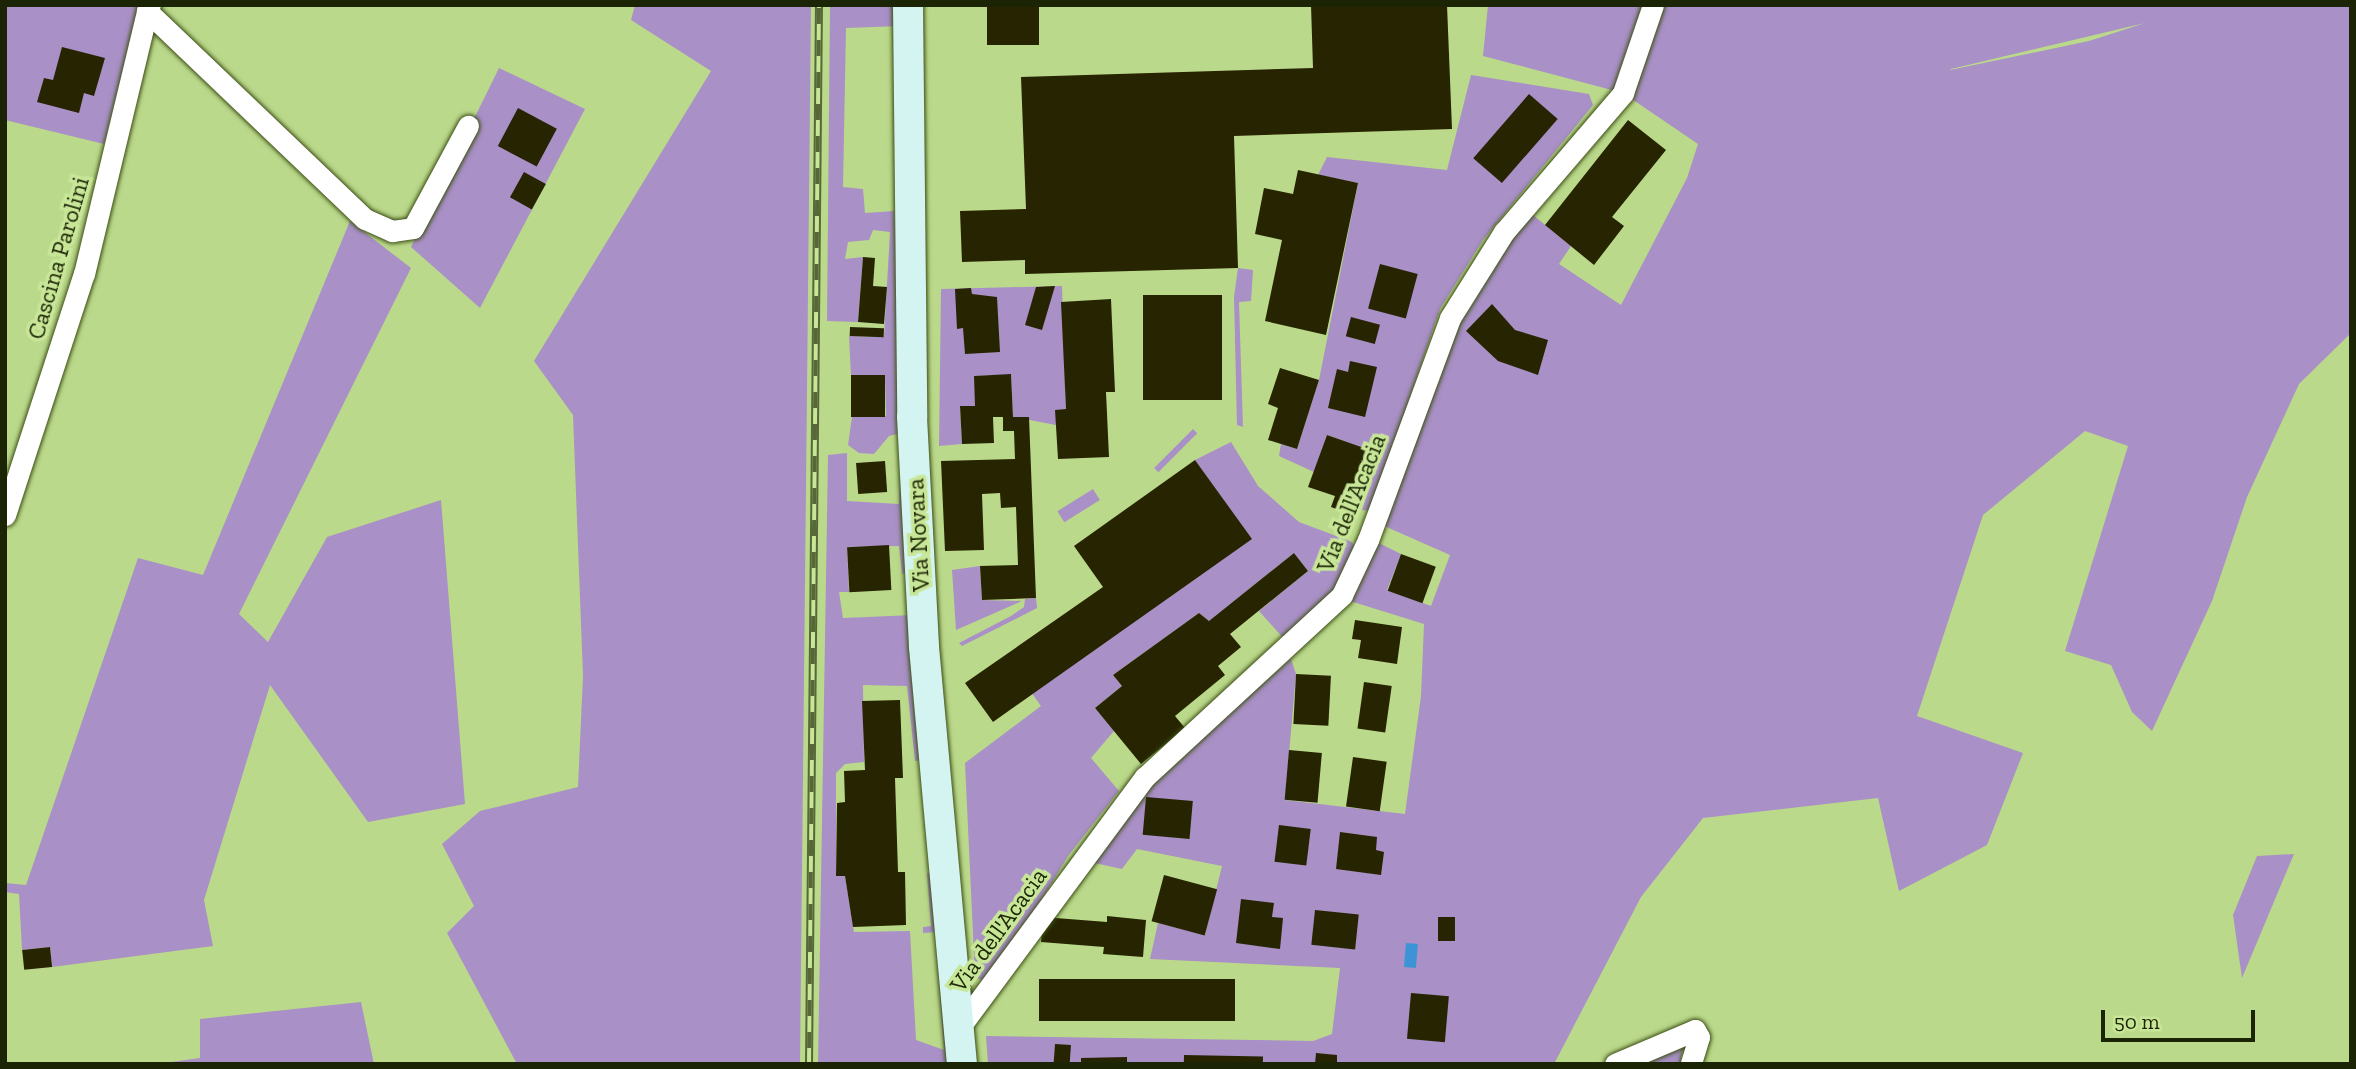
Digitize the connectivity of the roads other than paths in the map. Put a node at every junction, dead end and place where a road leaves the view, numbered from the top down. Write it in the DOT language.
graph roads {
  1 [pos="908,5"];
  2 [pos="1653,5"];
  3 [pos="148,8"];
  4 [pos="468,126"];
  5 [pos="5,515"];
  6 [pos="958,1028"];
  7 [pos="962,1064"];
  8 [pos="1615,1064"];
  9 [pos="1691,1064"];
  1 -- 6 [label="main road, Via Novara"];
  2 -- 6 [label="street, Via dell'Acacia"];
  3 -- 4 [label="street, Cascina Parolini"];
  3 -- 5 [label="street, Cascina Parolini"];
  6 -- 7 [label="main road, Via Novara"];
  8 -- 9 [label="street"];
}
